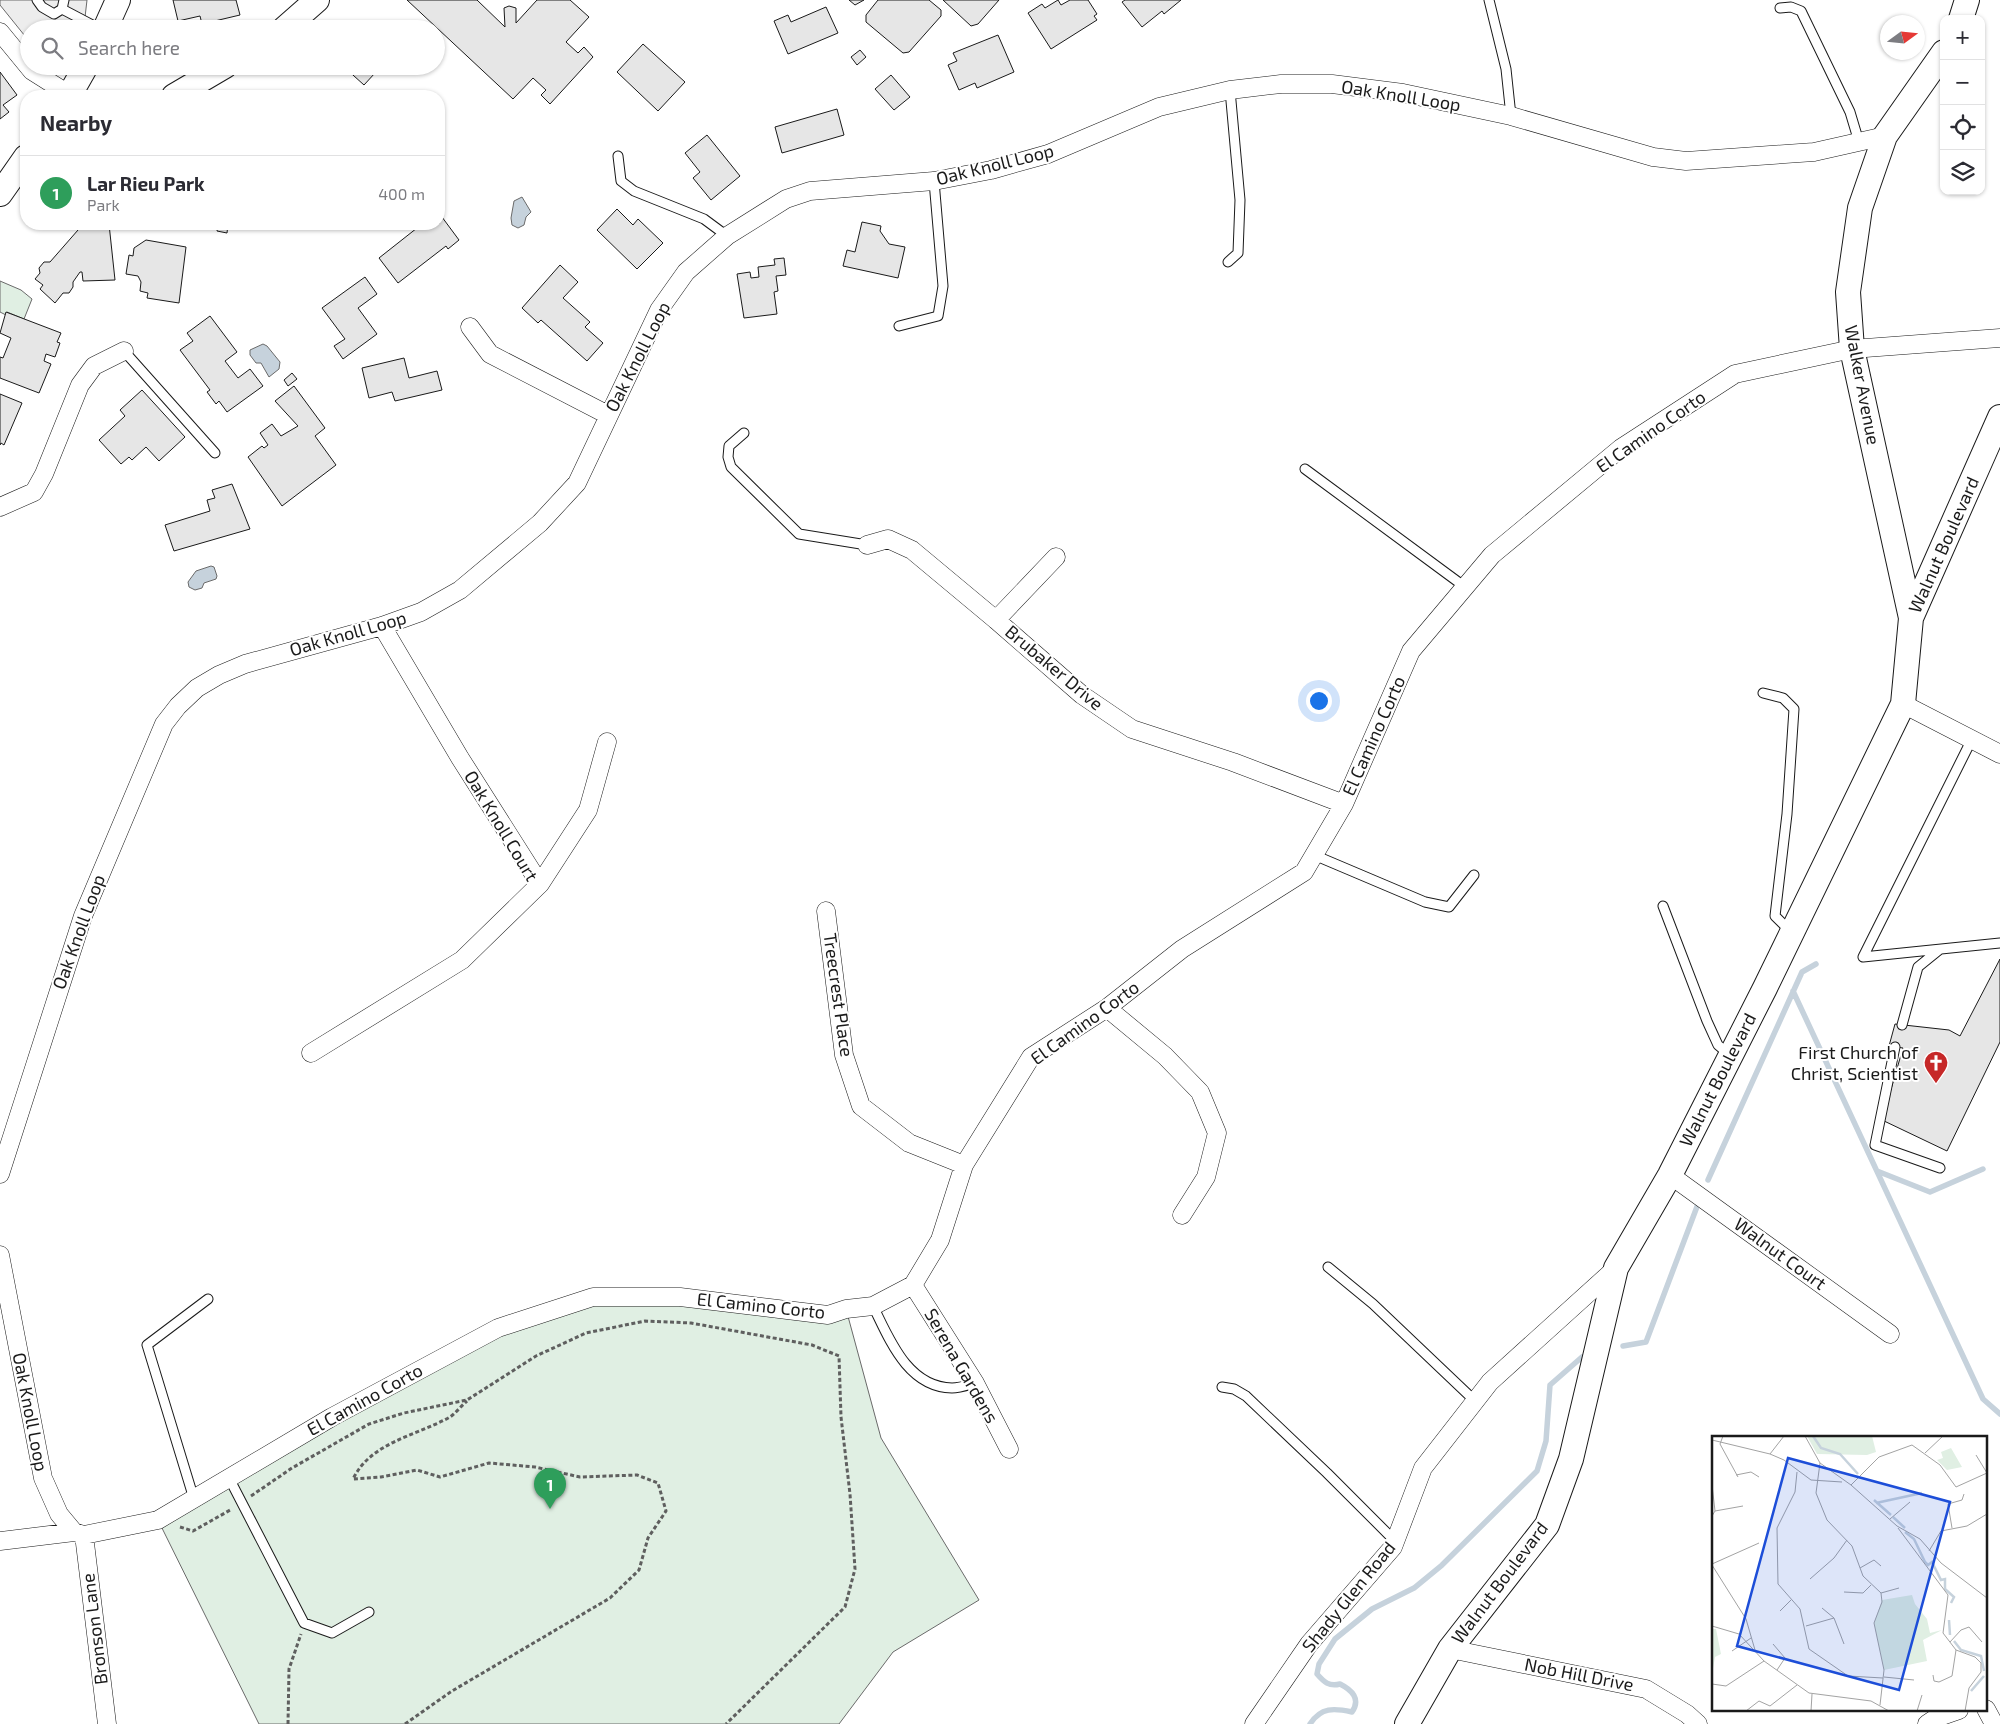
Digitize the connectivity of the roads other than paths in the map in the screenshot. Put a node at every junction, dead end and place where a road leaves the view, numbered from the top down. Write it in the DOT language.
graph roads {
  1 [pos="36,0"];
  2 [pos="118,0"];
  3 [pos="317,0"];
  4 [pos="1489,0"];
  5 [pos="1967,0"];
  6 [pos="63,5"];
  7 [pos="1780,8"];
  8 [pos="1962,15"];
  9 [pos="86,20"];
  10 [pos="109,20"];
  11 [pos="294,20"];
  12 [pos="0,32"];
  13 [pos="20,56"];
  14 [pos="1940,58"];
  15 [pos="38,75"];
  16 [pos="81,75"];
  17 [pos="210,75"];
  18 [pos="61,90"];
  19 [pos="73,90"];
  20 [pos="184,90"];
  21 [pos="1230,90"];
  22 [pos="1511,116"];
  23 [pos="1885,136"];
  24 [pos="1859,142"];
  25 [pos="618,156"];
  26 [pos="20,165"];
  27 [pos="934,181"];
  28 [pos="20,188"];
  29 [pos="0,193"];
  30 [pos="727,236"];
  31 [pos="1228,262"];
  32 [pos="899,326"];
  33 [pos="470,327"];
  34 [pos="2000,338"];
  35 [pos="1852,348"];
  36 [pos="124,351"];
  37 [pos="608,414"];
  38 [pos="2000,418"];
  39 [pos="744,433"];
  40 [pos="215,453"];
  41 [pos="1305,469"];
  42 [pos="0,507"];
  43 [pos="867,545"];
  44 [pos="1056,557"];
  45 [pos="1465,587"];
  46 [pos="1911,618"];
  47 [pos="996,620"];
  48 [pos="382,626"];
  49 [pos="1763,693"];
  50 [pos="1903,704"];
  51 [pos="1972,738"];
  52 [pos="607,742"];
  53 [pos="2000,754"];
  54 [pos="1344,804"];
  55 [pos="1314,856"];
  56 [pos="1474,875"];
  57 [pos="540,884"];
  58 [pos="1663,906"];
  59 [pos="826,911"];
  60 [pos="1792,934"];
  61 [pos="2000,944"];
  62 [pos="1939,950"];
  63 [pos="1107,1008"];
  64 [pos="1902,1025"];
  65 [pos="1895,1047"];
  66 [pos="311,1053"];
  67 [pos="1731,1055"];
  68 [pos="964,1165"];
  69 [pos="1940,1168"];
  70 [pos="0,1174"];
  71 [pos="1670,1174"];
  72 [pos="1182,1215"];
  73 [pos="0,1254"];
  74 [pos="1328,1267"];
  75 [pos="1616,1268"];
  76 [pos="913,1285"];
  77 [pos="208,1299"];
  78 [pos="872,1306"];
  79 [pos="1890,1334"];
  80 [pos="975,1383"];
  81 [pos="1222,1387"];
  82 [pos="1475,1401"];
  83 [pos="1008,1449"];
  84 [pos="229,1478"];
  85 [pos="194,1499"];
  86 [pos="79,1533"];
  87 [pos="0,1541"];
  88 [pos="1395,1541"];
  89 [pos="369,1612"];
  90 [pos="1450,1649"];
  91 [pos="1953,1712"];
  92 [pos="1988,1712"];
  93 [pos="107,1724"];
  94 [pos="1254,1724"];
  95 [pos="1407,1724"];
  96 [pos="1698,1724"];
  97 [pos="1927,1724"];
  98 [pos="1994,1724"];
  1 -- 6 [label="lane"];
  2 -- 10 [label="street"];
  3 -- 11 [label="street"];
  4 -- 22 [label="lane"];
  5 -- 8 [label="street"];
  6 -- 9 [label="lane"];
  7 -- 24 [label="lane"];
  12 -- 13 [label="street"];
  14 -- 23 [label="street, Walker Avenue"];
  15 -- 18 [label="street"];
  16 -- 19 [label="street"];
  17 -- 20 [label="street"];
  21 -- 22 [label="street, Oak Knoll Loop"];
  21 -- 27 [label="street, Oak Knoll Loop"];
  21 -- 31 [label="lane"];
  22 -- 24 [label="street, Oak Knoll Loop"];
  23 -- 24 [label="street, Oak Knoll Loop"];
  23 -- 35 [label="street, Walker Avenue"];
  25 -- 30 [label="lane"];
  26 -- 29 [label="street"];
  27 -- 30 [label="street, Oak Knoll Loop"];
  27 -- 32 [label="lane"];
  28 -- 29 [label="street"];
  30 -- 37 [label="street, Oak Knoll Loop"];
  33 -- 37 [label="street"];
  34 -- 35 [label="street, El Camino Corto"];
  35 -- 45 [label="street, El Camino Corto"];
  35 -- 46 [label="street, Walker Avenue"];
  36 -- 40 [label="lane"];
  36 -- 42 [label="street"];
  37 -- 48 [label="street, Oak Knoll Loop"];
  38 -- 46 [label="street, Walnut Boulevard"];
  39 -- 43 [label="lane"];
  41 -- 45 [label="lane"];
  43 -- 47 [label="street, Brubaker Drive"];
  44 -- 47 [label="street"];
  45 -- 54 [label="street, El Camino Corto"];
  46 -- 50 [label="street, Walnut Boulevard"];
  47 -- 54 [label="street, Brubaker Drive"];
  48 -- 57 [label="street, Oak Knoll Court"];
  48 -- 70 [label="street, Oak Knoll Loop"];
  49 -- 60 [label="lane"];
  50 -- 51 [label="street"];
  50 -- 60 [label="street, Walnut Boulevard"];
  51 -- 53 [label="street"];
  51 -- 62 [label="lane"];
  52 -- 57 [label="street"];
  54 -- 55 [label="street, El Camino Corto"];
  55 -- 56 [label="lane"];
  55 -- 63 [label="street, El Camino Corto"];
  57 -- 66 [label="street, Oak Knoll Court"];
  58 -- 67 [label="lane"];
  59 -- 68 [label="street, Treecrest Place"];
  60 -- 67 [label="street, Walnut Boulevard"];
  61 -- 62 [label="lane"];
  62 -- 64 [label="lane"];
  63 -- 68 [label="street, El Camino Corto"];
  63 -- 72 [label="street"];
  65 -- 69 [label="lane"];
  67 -- 71 [label="street, Walnut Boulevard"];
  68 -- 76 [label="street, El Camino Corto"];
  71 -- 75 [label="street, Walnut Boulevard"];
  71 -- 79 [label="street, Walnut Court"];
  73 -- 86 [label="street, Oak Knoll Loop"];
  74 -- 82 [label="lane"];
  75 -- 82 [label="street, Shady Glen Road"];
  75 -- 90 [label="street, Walnut Boulevard"];
  76 -- 78 [label="street, El Camino Corto"];
  76 -- 80 [label="street, Serena Gardens"];
  77 -- 85 [label="lane"];
  78 -- 80 [label="lane"];
  78 -- 84 [label="street, El Camino Corto"];
  80 -- 83 [label="street, Serena Gardens"];
  81 -- 88 [label="lane"];
  82 -- 88 [label="street, Shady Glen Road"];
  84 -- 85 [label="street, El Camino Corto"];
  84 -- 89 [label="lane"];
  85 -- 86 [label="street, El Camino Corto"];
  86 -- 87 [label="street, El Camino Corto"];
  86 -- 93 [label="street, Bronson Lane"];
  88 -- 94 [label="street, Shady Glen Road"];
  90 -- 95 [label="street, Walnut Boulevard"];
  90 -- 96 [label="street, Nob Hill Drive"];
  91 -- 97 [label="street"];
  92 -- 98 [label="street"];
}
